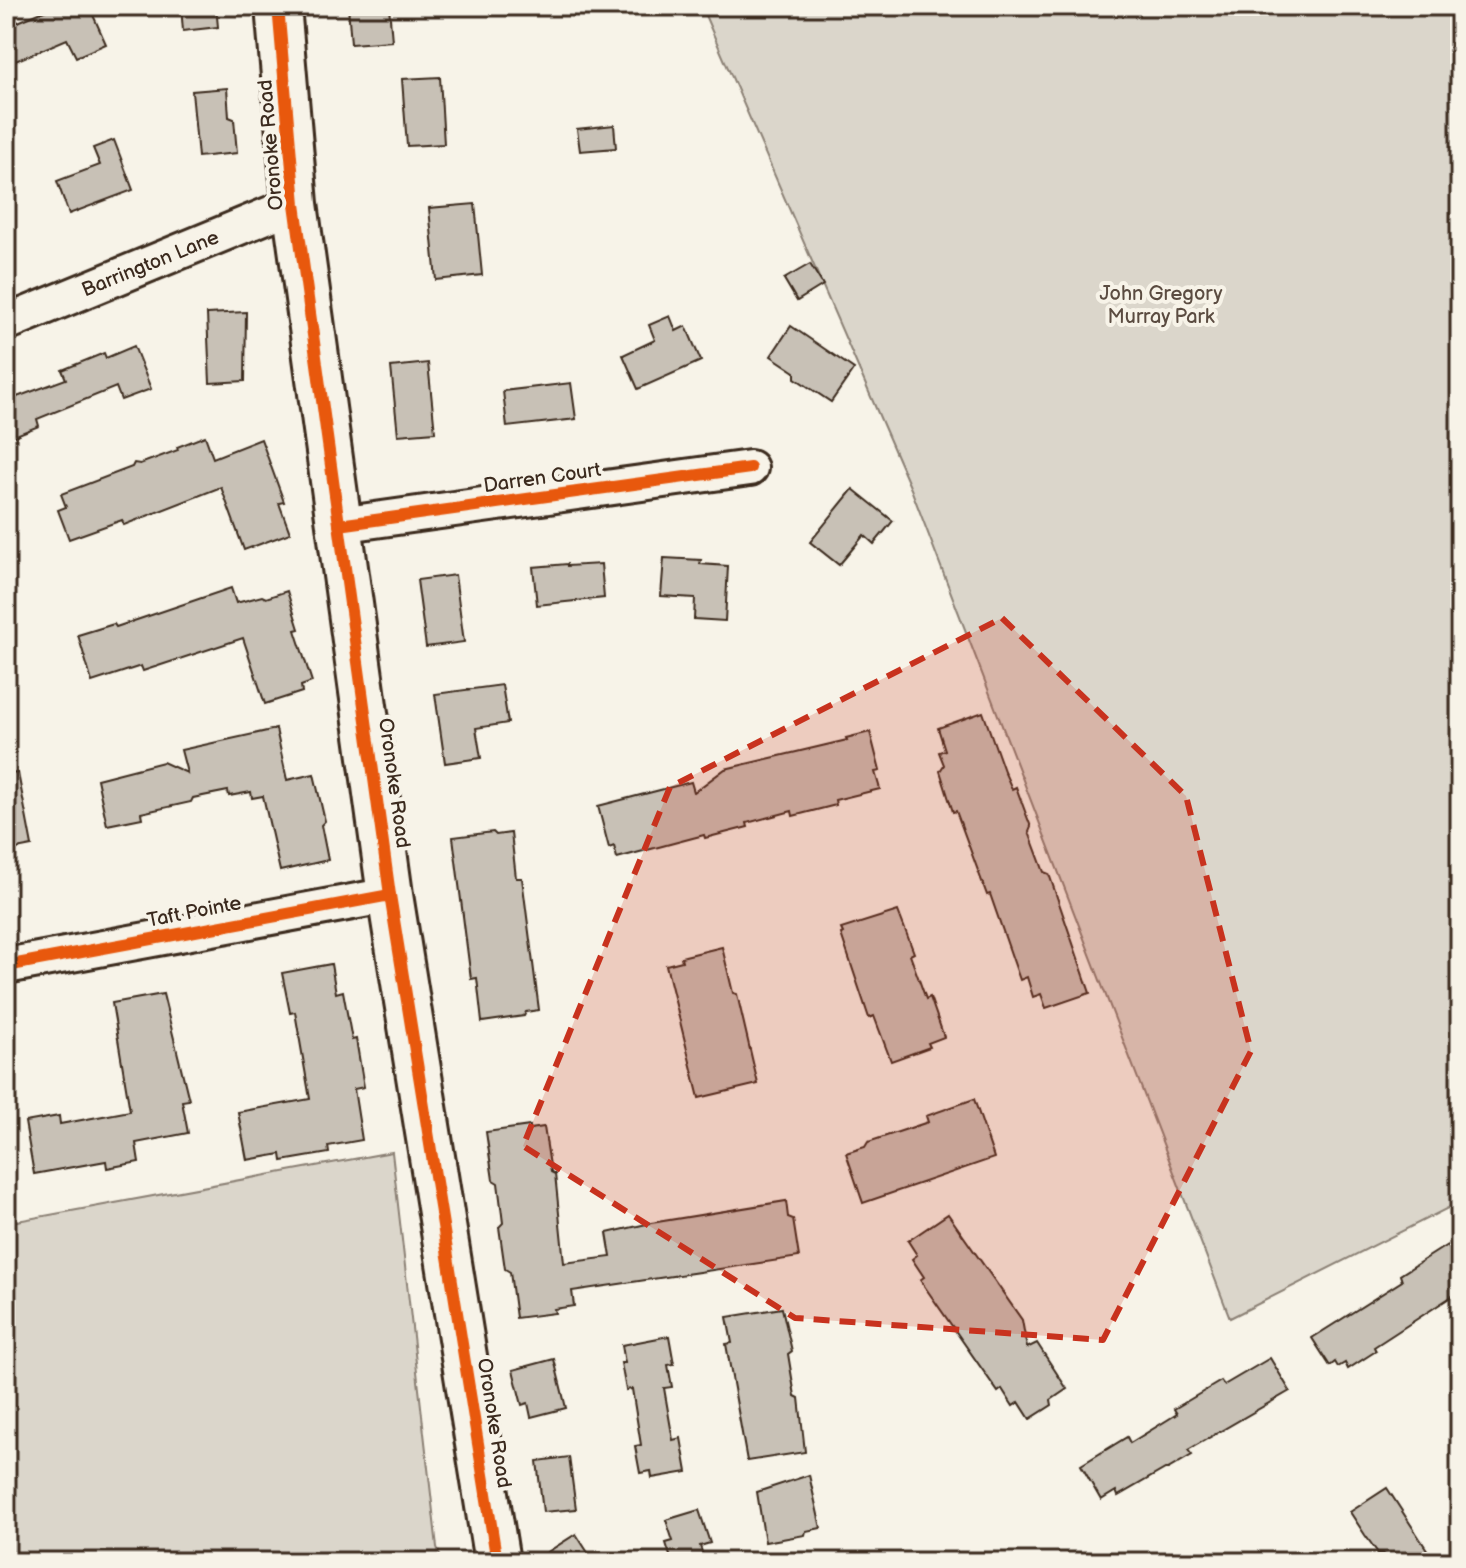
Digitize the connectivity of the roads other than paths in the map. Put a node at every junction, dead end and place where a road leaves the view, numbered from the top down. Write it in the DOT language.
graph roads {
  1 [pos="278,6"];
  2 [pos="295,204"];
  3 [pos="6,323"];
  4 [pos="750,468"];
  5 [pos="339,525"];
  6 [pos="390,895"];
  7 [pos="6,966"];
  8 [pos="497,1562"];
  1 -- 2 [label="street, Oronoke Road"];
  2 -- 3 [label="street, Barrington Lane"];
  2 -- 5 [label="street, Oronoke Road"];
  4 -- 5 [label="street, Darren Court"];
  5 -- 6 [label="street, Oronoke Road"];
  6 -- 7 [label="street, Taft Pointe"];
  6 -- 8 [label="street, Oronoke Road"];
}
